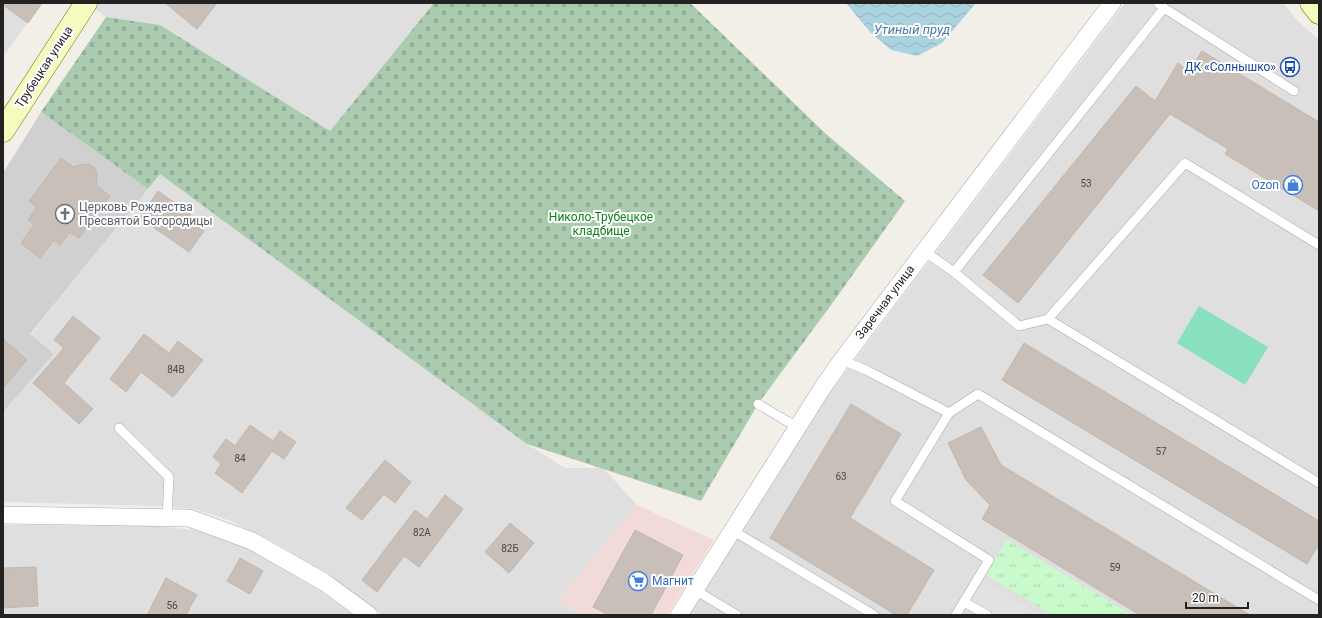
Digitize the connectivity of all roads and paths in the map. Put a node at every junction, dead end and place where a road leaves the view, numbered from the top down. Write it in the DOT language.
graph roads {
  1 [pos="1112,3"];
  2 [pos="1311,3"];
  3 [pos="83,4"];
  4 [pos="1161,5"];
  5 [pos="1319,13"];
  6 [pos="1294,91"];
  7 [pos="3,131"];
  8 [pos="1319,245"];
  9 [pos="924,251"];
  10 [pos="954,272"];
  11 [pos="1048,319"];
  12 [pos="842,360"];
  13 [pos="758,404"];
  14 [pos="949,413"];
  15 [pos="797,427"];
  16 [pos="119,428"];
  17 [pos="1319,483"];
  18 [pos="3,515"];
  19 [pos="166,517"];
  20 [pos="732,530"];
  21 [pos="695,590"];
  22 [pos="1319,600"];
  23 [pos="964,602"];
  24 [pos="369,615"];
  25 [pos="679,615"];
  26 [pos="737,615"];
  27 [pos="874,615"];
  28 [pos="956,615"];
  29 [pos="987,615"];
  1 -- 9 [label="street, Заречная улица"];
  2 -- 5 [label="main road"];
  3 -- 7 [label="main road, Трубецкая улица"];
  4 -- 6 [label="lane"];
  4 -- 10 [label="lane"];
  8 -- 11 [label="lane"];
  9 -- 10 [label="lane"];
  9 -- 12 [label="street, Заречная улица"];
  10 -- 11 [label="lane"];
  11 -- 17 [label="lane"];
  12 -- 14 [label="lane"];
  12 -- 15 [label="street, Заречная улица"];
  13 -- 15 [label="lane"];
  14 -- 22 [label="lane"];
  14 -- 23 [label="lane"];
  15 -- 20 [label="street, Заречная улица"];
  16 -- 19 [label="lane"];
  18 -- 19 [label="street"];
  19 -- 24 [label="street"];
  20 -- 21 [label="street, Заречная улица"];
  20 -- 27 [label="lane"];
  21 -- 25 [label="street, Заречная улица"];
  21 -- 26 [label="lane"];
  23 -- 28 [label="lane"];
  23 -- 29 [label="lane"];
}
